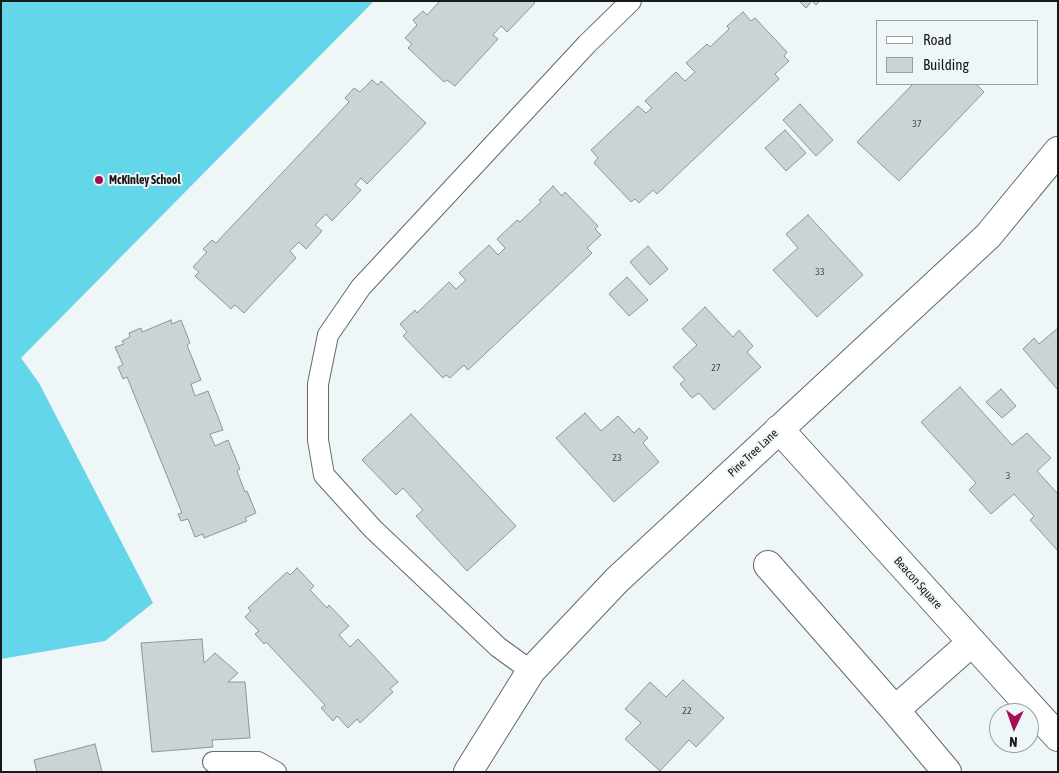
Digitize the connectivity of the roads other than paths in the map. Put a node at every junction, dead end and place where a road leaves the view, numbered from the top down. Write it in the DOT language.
graph roads {
  1 [pos="631,1"];
  2 [pos="1058,151"];
  3 [pos="779,429"];
  4 [pos="768,565"];
  5 [pos="972,642"];
  6 [pos="531,671"];
  7 [pos="895,710"];
  8 [pos="1058,737"];
  9 [pos="213,762"];
  10 [pos="276,772"];
  11 [pos="468,772"];
  12 [pos="947,772"];
  1 -- 6 [label="lane"];
  2 -- 3 [label="street, Pine Tree Lane"];
  3 -- 5 [label="street, Beacon Square"];
  3 -- 6 [label="street, Pine Tree Lane"];
  4 -- 7 [label="street"];
  5 -- 7 [label="street"];
  5 -- 8 [label="street, Beacon Square"];
  6 -- 11 [label="street, Pine Tree Lane"];
  7 -- 12 [label="street"];
  9 -- 10 [label="lane"];
}
